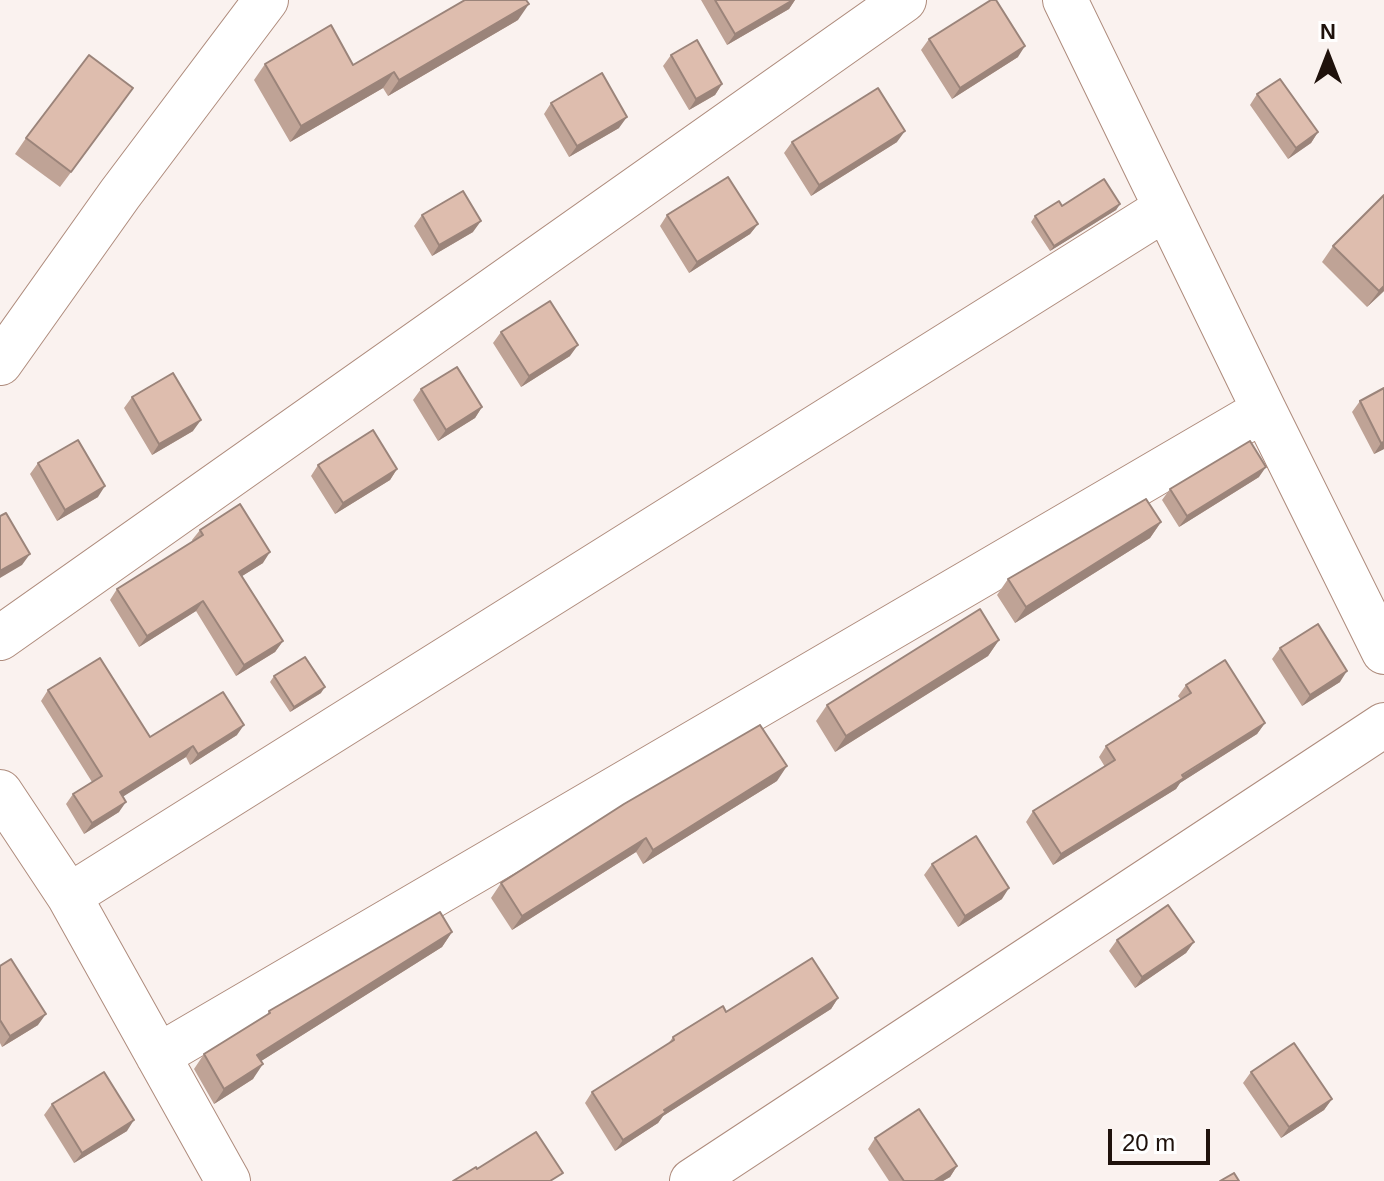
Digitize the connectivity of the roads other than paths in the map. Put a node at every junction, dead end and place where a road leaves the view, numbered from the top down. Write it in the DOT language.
graph roads {
  1 [pos="266,0"];
  2 [pos="904,0"];
  3 [pos="1065,0"];
  4 [pos="1166,208"];
  5 [pos="0,363"];
  6 [pos="1264,410"];
  7 [pos="0,638"];
  8 [pos="1384,652"];
  9 [pos="1384,725"];
  10 [pos="0,792"];
  11 [pos="69,896"];
  12 [pos="158,1056"];
  13 [pos="228,1181"];
  14 [pos="692,1181"];
  1 -- 5 [label="street"];
  2 -- 7 [label="street"];
  3 -- 4 [label="street"];
  4 -- 6 [label="street"];
  4 -- 11 [label="street"];
  6 -- 8 [label="street"];
  6 -- 12 [label="street"];
  9 -- 14 [label="street"];
  10 -- 11 [label="street"];
  11 -- 12 [label="street"];
  12 -- 13 [label="street"];
}
